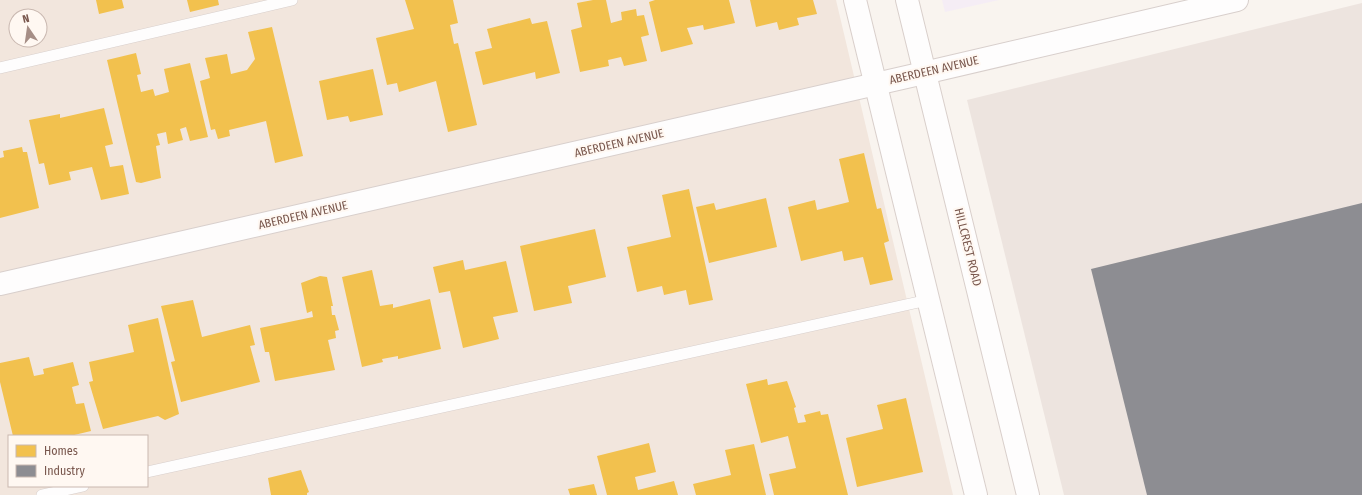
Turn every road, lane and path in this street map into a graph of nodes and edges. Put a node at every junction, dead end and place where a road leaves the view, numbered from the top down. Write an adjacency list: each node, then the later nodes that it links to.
1 (292, 0): 5 (lane)
2 (855, 0): 7 (street)
3 (907, 0): 6 (street, HILLCREST ROAD)
4 (1237, 0): 6 (street, ABERDEEN AVENUE)
5 (0, 68)
6 (924, 73): 7 (street, ABERDEEN AVENUE); 14 (street, HILLCREST ROAD)
7 (875, 84): 8 (street, ABERDEEN AVENUE); 9 (street)
8 (0, 284)
9 (928, 300): 10 (lane); 13 (street)
10 (148, 472)
11 (78, 487): 12 (lane)
12 (42, 495)
13 (976, 495)
14 (1028, 495)

